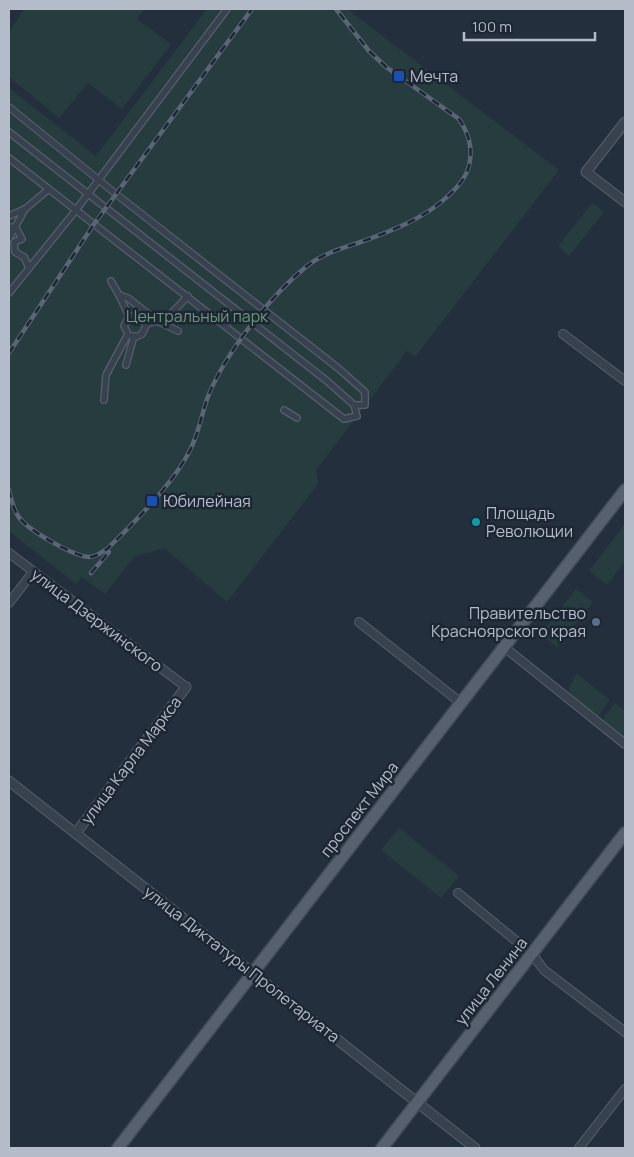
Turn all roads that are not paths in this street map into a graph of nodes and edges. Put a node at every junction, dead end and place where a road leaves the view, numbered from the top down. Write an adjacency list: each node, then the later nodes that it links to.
1 (227, 9): 6 (street)
2 (9, 106): 6 (street)
3 (625, 122): 9 (street)
4 (9, 132): 8 (street)
5 (9, 158): 7 (street)
6 (99, 181): 8 (street); 33 (street)
7 (49, 189): 10 (street); 11 (street)
8 (88, 195): 11 (street); 33 (street)
9 (625, 202)
10 (26, 209): 12 (street); 14 (street)
11 (76, 210): 16 (street); 20 (street)
12 (9, 216)
13 (9, 227): 14 (street)
14 (16, 228): 15 (street); 16 (street)
15 (9, 238)
16 (29, 268): 18 (street)
17 (112, 281): 19 (street)
18 (9, 294)
19 (120, 295): 21 (street); 22 (street)
20 (188, 296): 23 (street); 33 (street)
21 (130, 316): 24 (street); 27 (street)
22 (156, 321): 23 (street); 24 (street)
23 (163, 322): 25 (street)
24 (148, 324): 27 (street)
25 (178, 331)
26 (563, 334): 31 (street)
27 (131, 335): 28 (street); 29 (street)
28 (117, 355): 29 (street); 32 (street)
29 (128, 357): 30 (street)
30 (126, 365)
31 (625, 381)
32 (104, 400)
33 (354, 405)
34 (284, 410): 35 (street)
35 (297, 418)
36 (625, 490): 41 (main road, проспект Мира)
37 (9, 553): 38 (street, улица Дзержинского)
38 (33, 572): 39 (street); 42 (street, улица Дзержинского)
39 (9, 603)
40 (359, 622): 43 (street)
41 (504, 647): 43 (main road, проспект Мира); 44 (street)
42 (186, 687): 46 (street, улица Карла Маркса)
43 (461, 704): 50 (main road, проспект Мира)
44 (625, 744)
45 (9, 781): 46 (street, улица Диктатуры Пролетариата)
46 (76, 833): 50 (street, улица Диктатуры Пролетариата)
47 (625, 833): 49 (main road, улица Ленина)
48 (458, 893): 49 (street)
49 (532, 954): 51 (street); 53 (main road, улица Ленина)
50 (253, 972): 53 (street, улица Диктатуры Пролетариата); 54 (main road, проспект Мира)
51 (625, 1032)
52 (625, 1089): 57 (street)
53 (418, 1102): 55 (main road, улица Ленина); 56 (street, улица Диктатуры Пролетариата)
54 (118, 1148)
55 (382, 1148)
56 (475, 1148)
57 (579, 1148)

